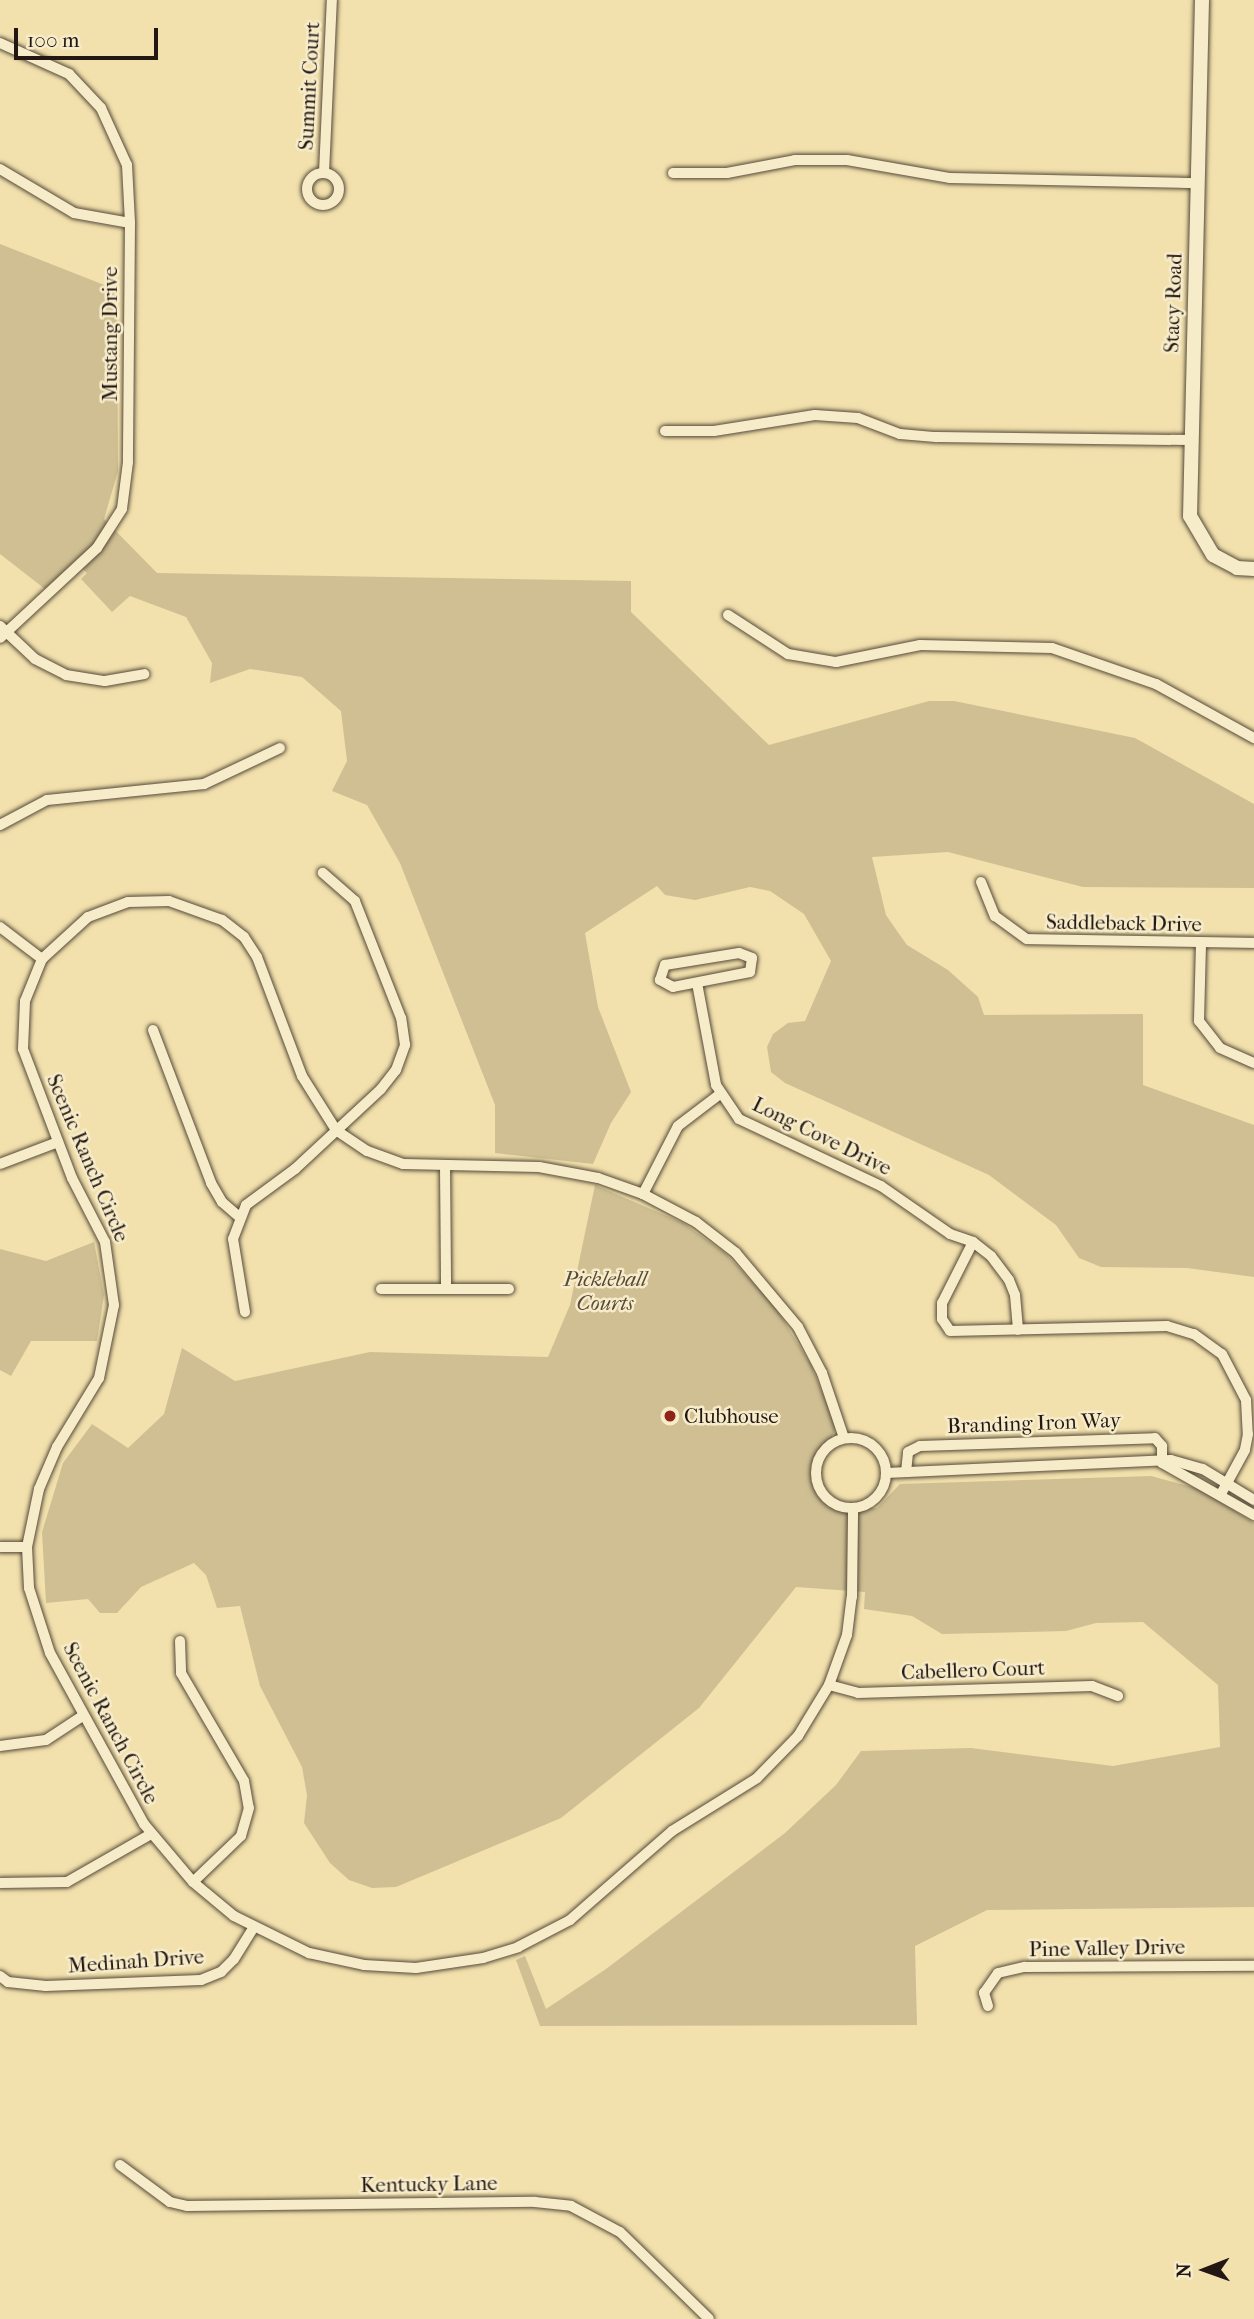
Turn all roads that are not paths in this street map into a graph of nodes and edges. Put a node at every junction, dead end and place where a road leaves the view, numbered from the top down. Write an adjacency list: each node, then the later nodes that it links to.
1 (332, 0): 5 (street, Summit Court)
2 (1202, 0): 7 (main road, Stacy Road)
3 (0, 43): 8 (street, Mustang Drive)
4 (0, 169): 8 (street)
5 (324, 173)
6 (673, 173): 7 (street)
7 (1198, 183): 10 (main road, Stacy Road)
8 (130, 223): 13 (street, Mustang Drive)
9 (665, 431): 10 (street)
10 (1191, 440): 11 (main road, Stacy Road)
11 (1254, 569)
12 (729, 615): 15 (street)
13 (2, 632): 14 (street)
14 (144, 674)
15 (1254, 738)
16 (280, 748): 17 (street)
17 (0, 825)
18 (323, 873): 28 (street)
19 (981, 883): 22 (street, Saddleback Drive)
20 (0, 927): 23 (street)
21 (1254, 943): 22 (street, Saddleback Drive)
22 (1201, 944): 26 (street)
23 (42, 959): 28 (street, Scenic Ranch Circle); 29 (street, Scenic Ranch Circle)
24 (697, 983): 24 (street); 27 (street)
25 (153, 1030): 33 (street)
26 (1254, 1063)
27 (719, 1094): 32 (street); 34 (street, Long Cove Drive)
28 (336, 1130): 31 (street, Scenic Ranch Circle); 33 (street)
29 (58, 1142): 30 (street); 50 (street, Scenic Ranch Circle)
30 (0, 1164)
31 (445, 1165): 32 (street, Scenic Ranch Circle); 36 (street)
32 (643, 1194): 40 (street, Scenic Ranch Circle)
33 (239, 1217): 38 (street)
34 (973, 1242): 39 (street, Long Cove Drive); 39 (street)
35 (381, 1289): 36 (street)
36 (446, 1289): 37 (street)
37 (509, 1289)
38 (245, 1312)
39 (1018, 1330): 44 (street)
40 (844, 1438): 43 (street); 47 (street)
41 (1162, 1463): 42 (street); 42 (street, Branding Iron Way); 44 (street); 45 (street)
42 (906, 1472): 43 (street)
43 (886, 1473): 47 (street)
44 (1228, 1483): 45 (street); 46 (street)
45 (1221, 1494): 48 (street)
46 (1254, 1500)
47 (853, 1509): 52 (street, Scenic Ranch Circle)
48 (1254, 1515)
49 (0, 1547): 50 (street)
50 (27, 1547): 54 (street, Scenic Ranch Circle)
51 (180, 1641): 57 (street)
52 (829, 1685): 53 (street, Cabellero Court); 59 (street, Scenic Ranch Circle)
53 (1118, 1696)
54 (84, 1715): 55 (street); 56 (street, Scenic Ranch Circle)
55 (0, 1746)
56 (151, 1833): 57 (street, Scenic Ranch Circle); 58 (street)
57 (193, 1882): 59 (street, Scenic Ranch Circle)
58 (0, 1883)
59 (253, 1929): 61 (street, Medinah Drive)
60 (1254, 1966): 62 (street, Pine Valley Drive)
61 (0, 1976)
62 (988, 2006)
63 (120, 2165): 64 (street, Kentucky Lane)
64 (709, 2319)

